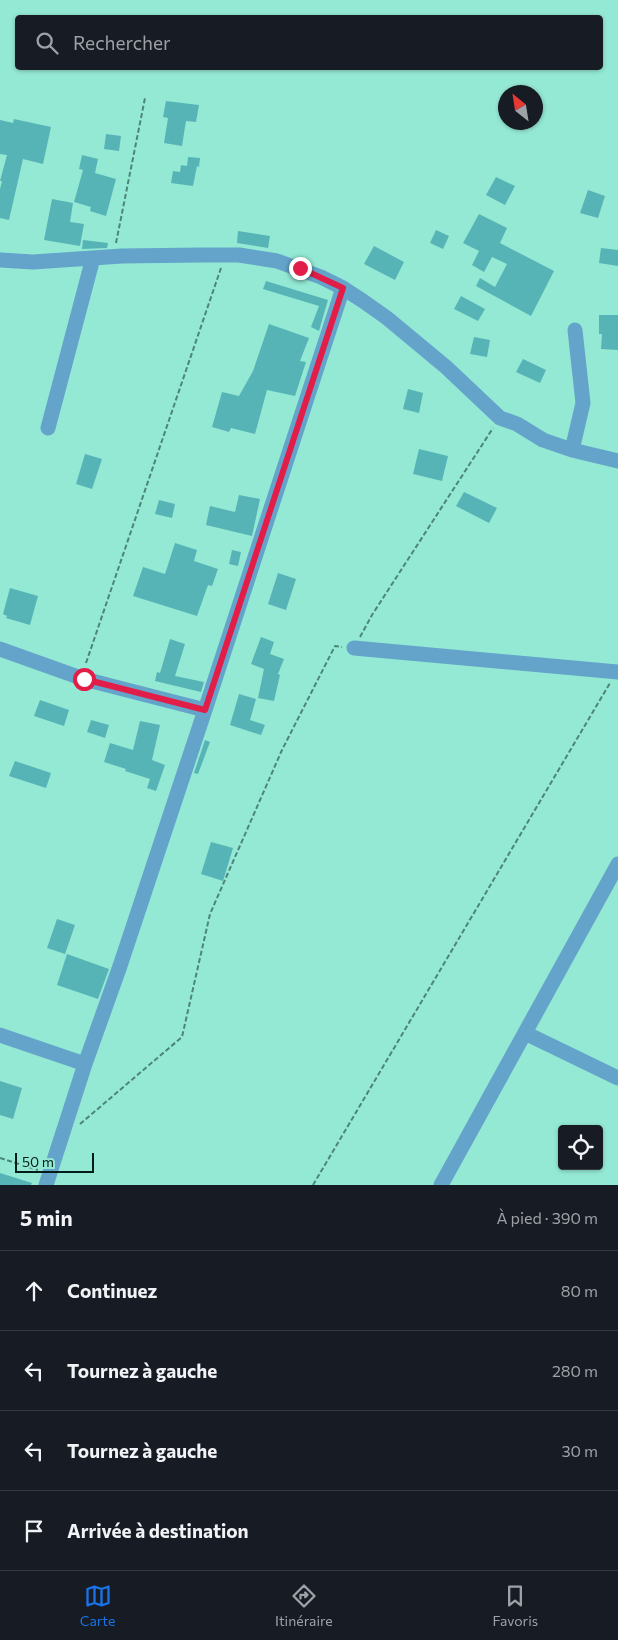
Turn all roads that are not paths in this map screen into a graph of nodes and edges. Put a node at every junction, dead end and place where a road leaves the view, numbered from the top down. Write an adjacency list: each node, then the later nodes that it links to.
1 (94, 258): 2 (street); 3 (street); 5 (street)
2 (0, 260)
3 (343, 288): 6 (street); 11 (street)
4 (575, 330): 6 (street)
5 (48, 428)
6 (572, 450): 7 (street)
7 (618, 461)
8 (354, 648): 10 (street)
9 (0, 649): 11 (street)
10 (617, 672)
11 (205, 710): 15 (street)
12 (618, 864): 13 (street)
13 (525, 1033): 16 (street); 18 (street)
14 (0, 1035): 15 (street)
15 (85, 1064): 17 (street)
16 (618, 1078)
17 (48, 1180)
18 (441, 1185)

